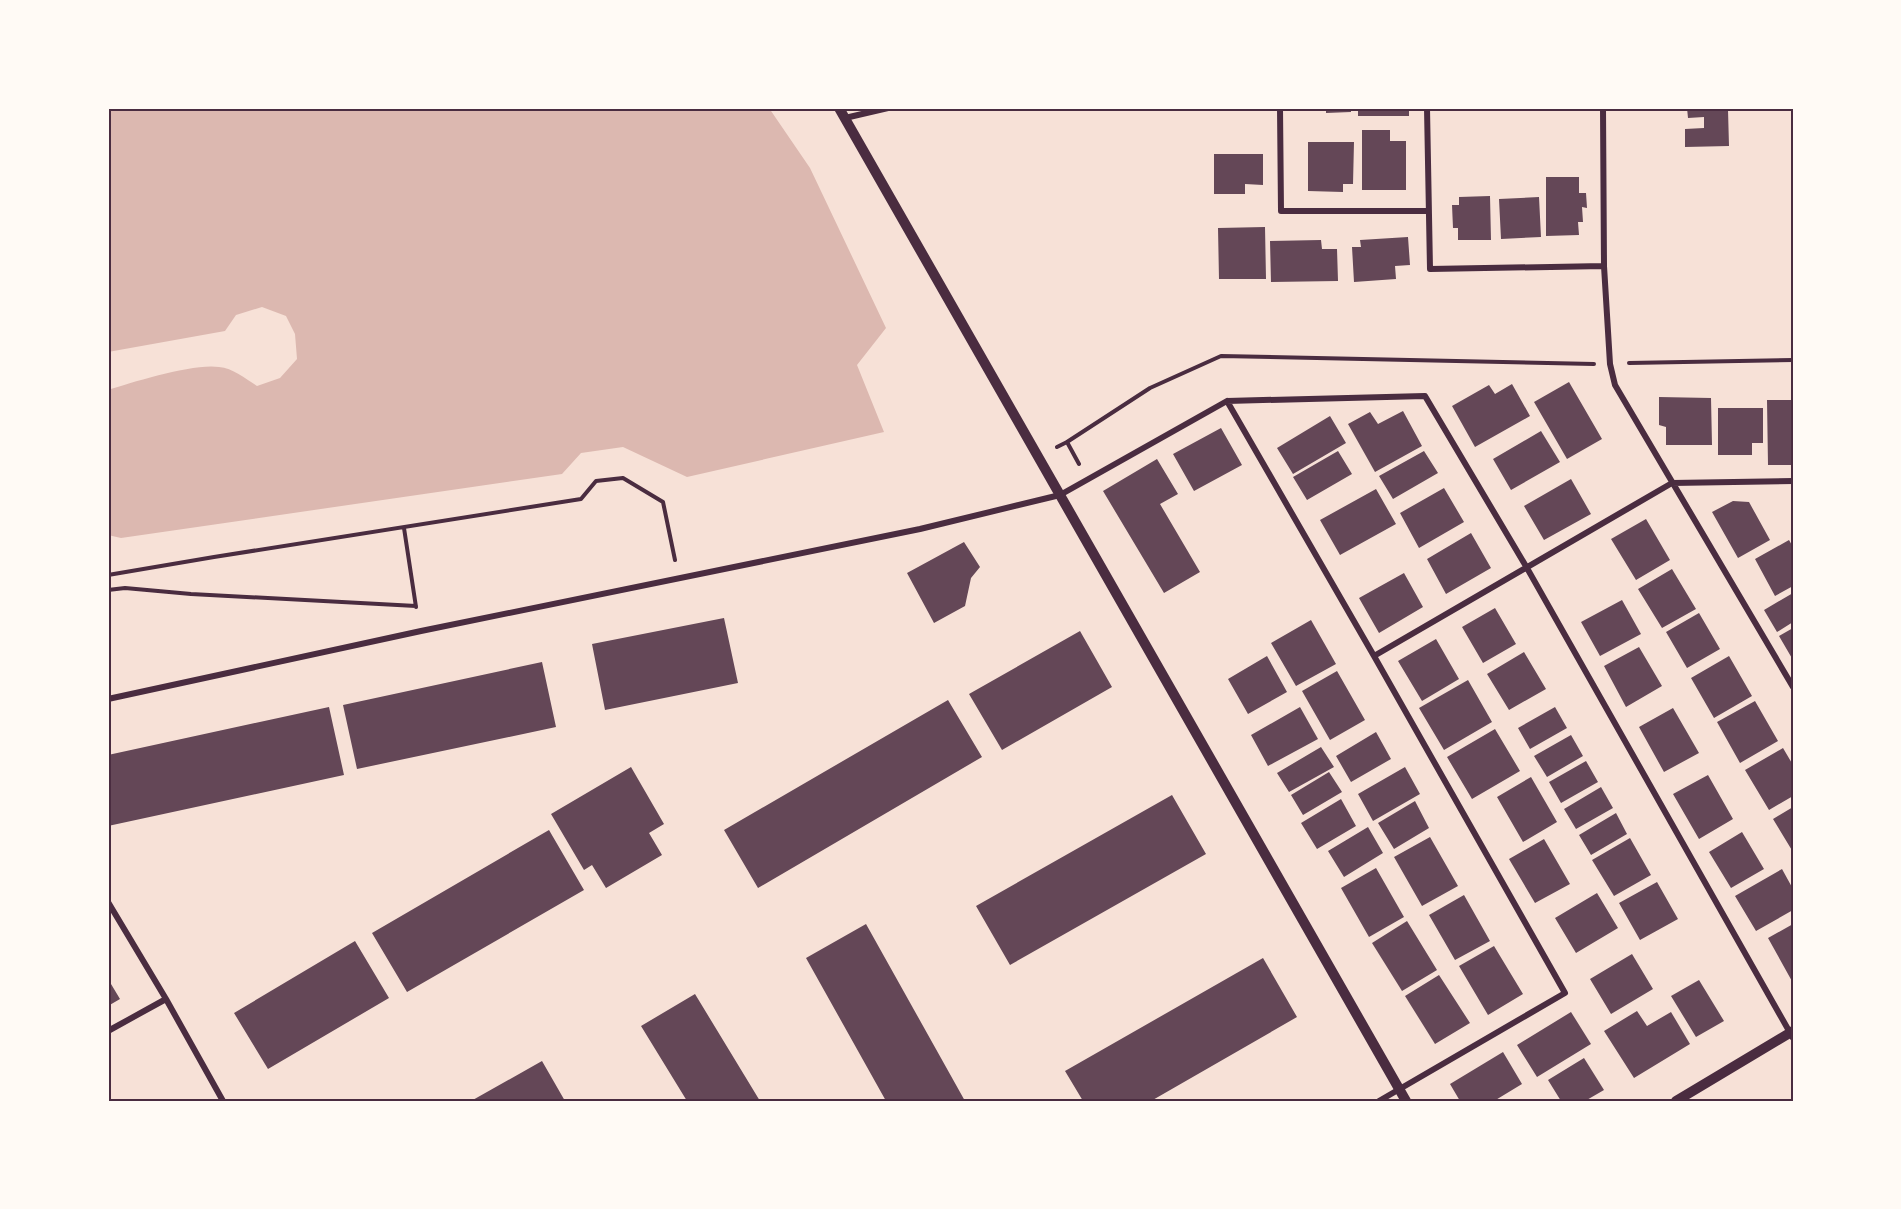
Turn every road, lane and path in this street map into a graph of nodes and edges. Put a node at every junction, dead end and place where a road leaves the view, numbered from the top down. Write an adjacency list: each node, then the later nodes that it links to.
1 (839, 108): 6 (street)
2 (904, 108): 6 (street)
3 (1280, 108): 7 (street)
4 (1426, 108): 7 (street)
5 (1603, 108): 8 (street)
6 (845, 118): 18 (street)
7 (1427, 211): 8 (street)
8 (1604, 266): 17 (street)
9 (1793, 360): 10 (path)
10 (1622, 363)
11 (1597, 364): 13 (path)
12 (1227, 401): 18 (street); 21 (street); 26 (street)
13 (1067, 442): 14 (path); 15 (path)
14 (1057, 447)
15 (1081, 467)
16 (1793, 481): 17 (street)
17 (1672, 483): 21 (street); 27 (street)
18 (1060, 495): 28 (street); 33 (street)
19 (404, 528): 20 (path); 22 (path); 24 (path)
20 (670, 538)
21 (1527, 568): 26 (street); 32 (street)
22 (108, 575)
23 (108, 590): 25 (path)
24 (413, 590)
25 (416, 606)
26 (1374, 656): 33 (street)
27 (1793, 687)
28 (108, 699)
29 (108, 902): 30 (street)
30 (166, 999): 31 (street); 34 (street)
31 (108, 1031)
32 (1792, 1034): 37 (street)
33 (1399, 1089): 35 (street); 36 (street)
34 (223, 1101)
35 (1379, 1101)
36 (1406, 1101)
37 (1676, 1101)

